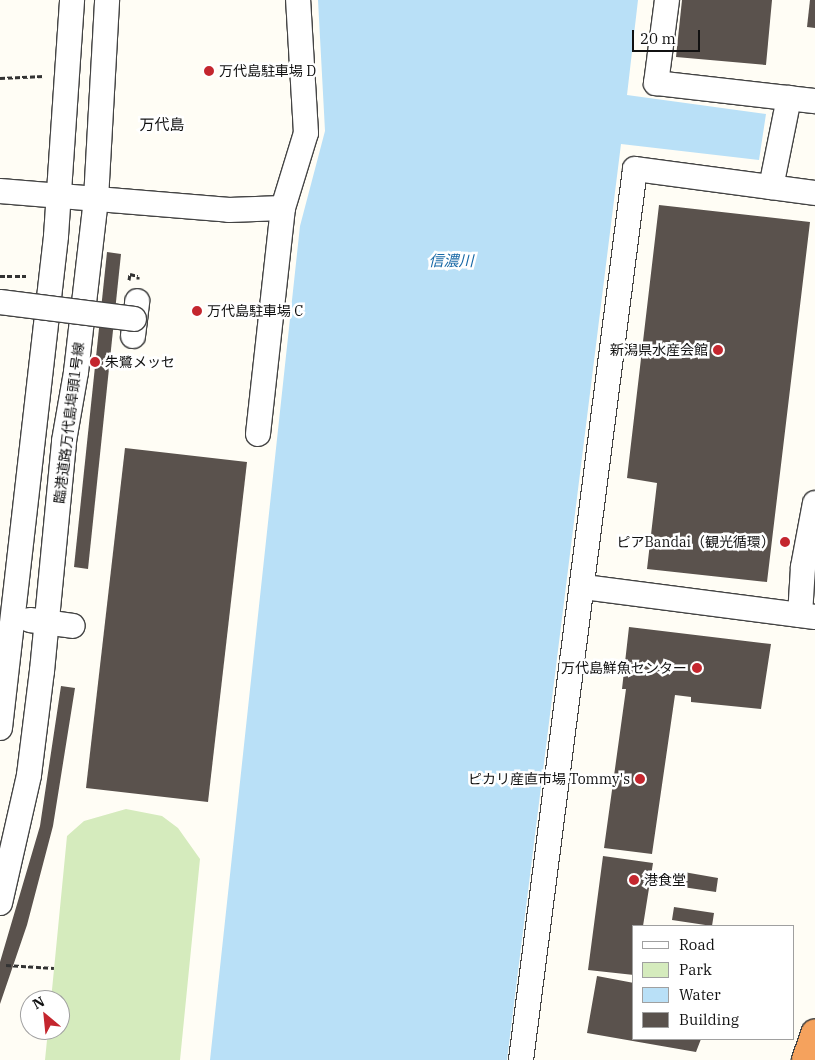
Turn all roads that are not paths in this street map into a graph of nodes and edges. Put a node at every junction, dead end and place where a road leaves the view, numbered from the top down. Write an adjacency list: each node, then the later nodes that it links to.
1 (72, 0): 10 (street)
2 (107, 0): 11 (street, 臨港道路万代島埠頭1号線)
3 (298, 0): 12 (street)
4 (667, 0): 5 (street)
5 (789, 98): 6 (street); 7 (street)
6 (815, 101)
7 (771, 187): 9 (street); 17 (street)
8 (0, 191): 10 (street)
9 (815, 193)
10 (60, 195): 11 (street); 19 (street)
11 (96, 198): 12 (street); 20 (street, 臨港道路万代島埠頭1号線)
12 (283, 208): 15 (street)
13 (0, 302): 14 (street, bridge)
14 (135, 319)
15 (258, 434)
16 (815, 503): 18 (street)
17 (584, 587): 18 (street); 25 (street)
18 (808, 616)
19 (7, 618): 20 (street); 22 (street)
20 (46, 622): 21 (street); 23 (street, 臨港道路万代島埠頭1号線)
21 (73, 626)
22 (0, 728)
23 (0, 903)
24 (815, 1034): 26 (highway)
25 (521, 1060)
26 (806, 1060)

